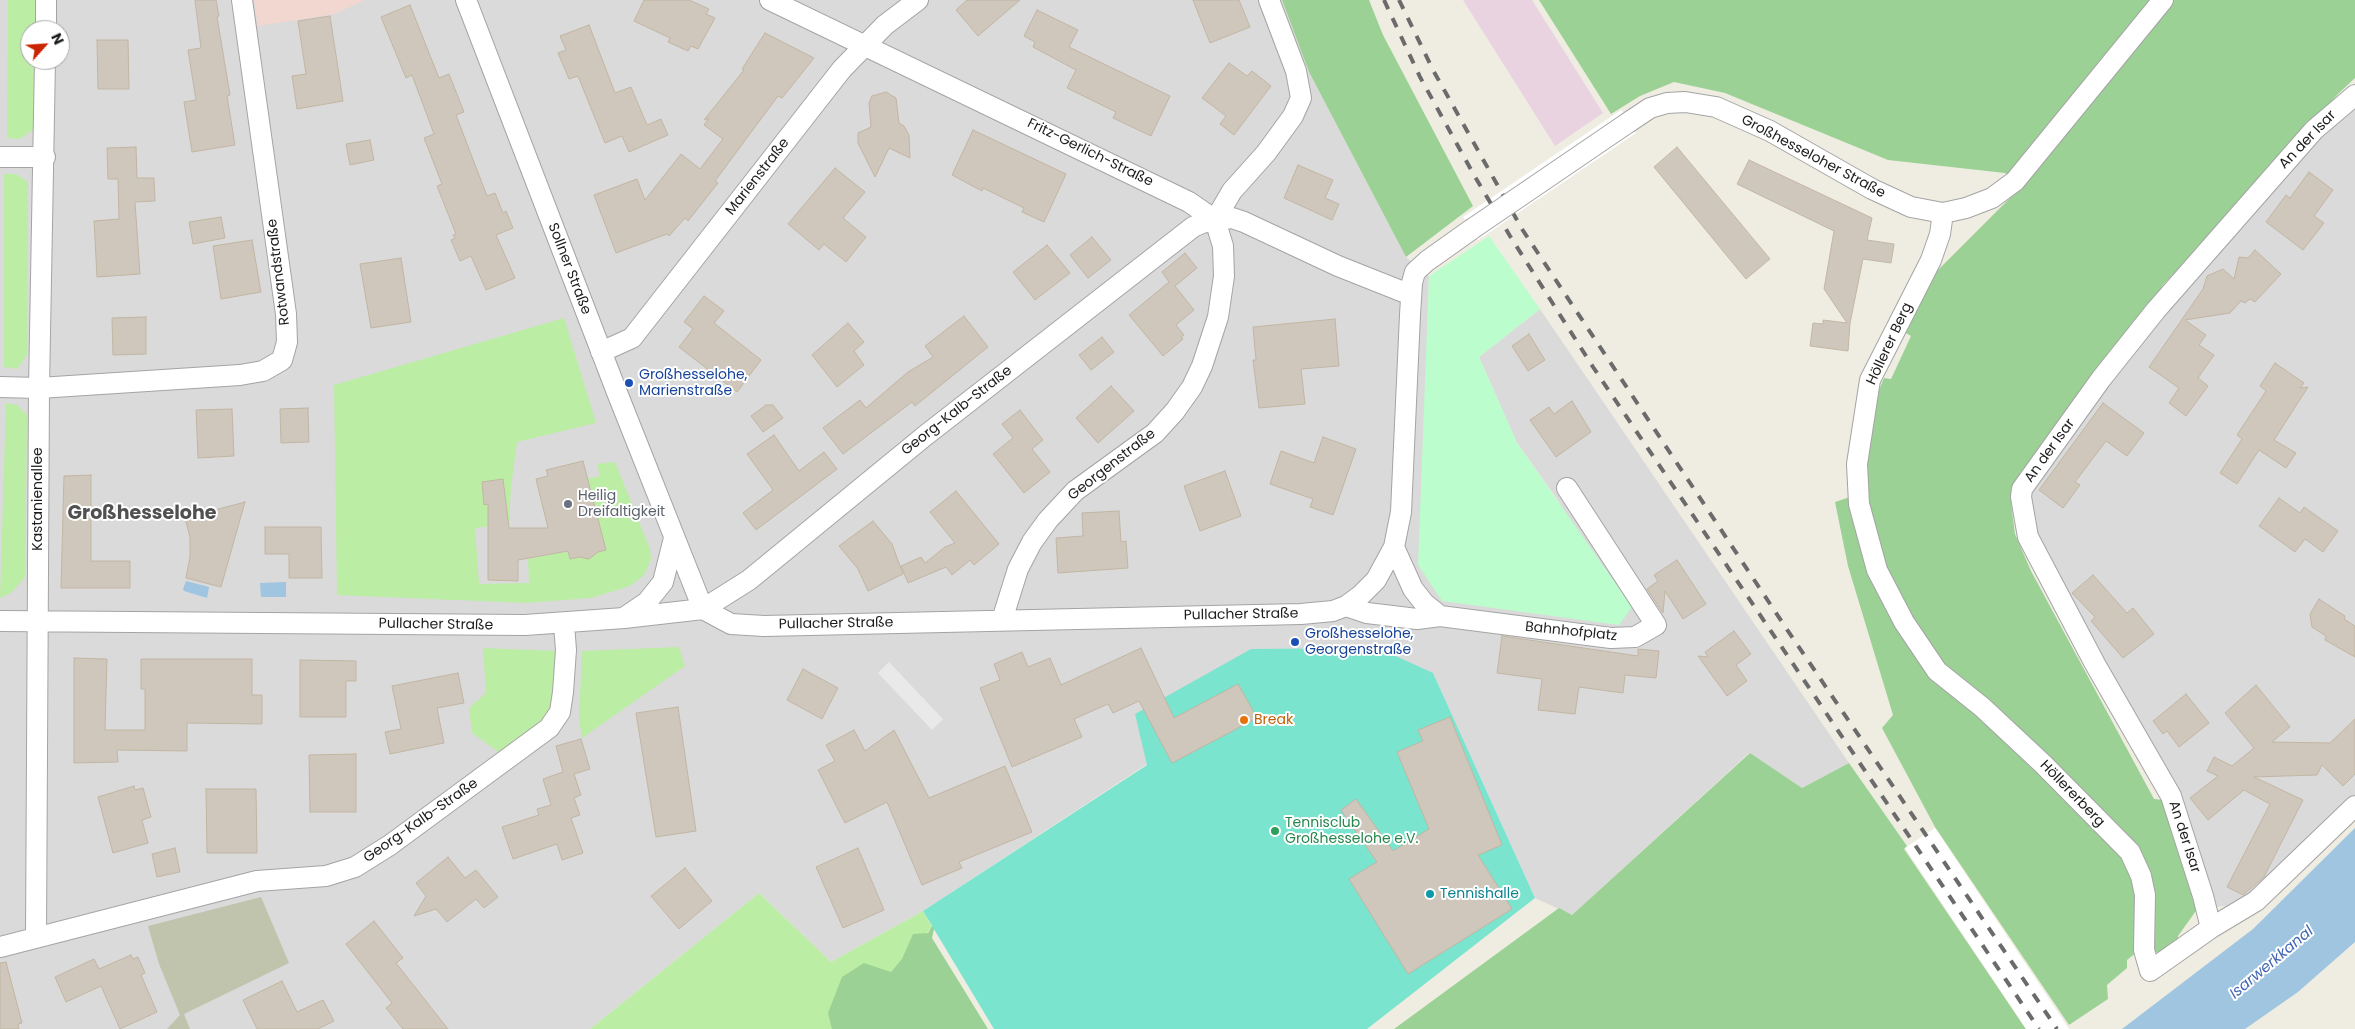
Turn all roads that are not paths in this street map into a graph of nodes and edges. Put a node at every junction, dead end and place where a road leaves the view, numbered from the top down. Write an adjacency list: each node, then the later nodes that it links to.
1 (46, 0): 8 (street)
2 (242, 0): 19 (street, Rotwandstraße)
3 (466, 0): 17 (street, Sollner Straße)
4 (770, 0): 9 (street, Fritz-Gerlich-Straße)
5 (918, 0): 9 (street, Marienstraße)
6 (1268, 0): 15 (street)
7 (2163, 0): 14 (street, Großhesseloher Straße)
8 (46, 20)
9 (865, 45): 15 (street, Fritz-Gerlich-Straße); 17 (street, Marienstraße)
10 (45, 70): 13 (street, Kastanienallee)
11 (2355, 95): 33 (street, An der Isar)
12 (0, 157): 13 (street)
13 (44, 157): 19 (street, Kastanienallee)
14 (1943, 213): 16 (street, Großhesseloher Straße, bridge); 31 (street, Höllerer Berg)
15 (1215, 220): 16 (street); 24 (street, Georg-Kalb-Straße); 27 (street, Georgenstraße)
16 (1411, 295): 22 (street, Pullacher Straße)
17 (602, 352): 21 (street, Sollner Straße)
18 (0, 387): 19 (street)
19 (39, 388): 29 (street, Kastanienallee)
20 (1567, 488): 25 (street, Bahnhofplatz)
21 (674, 538): 24 (street, Sollner Straße); 26 (street)
22 (1394, 547): 23 (street, Pullacher Straße); 25 (street)
23 (1346, 606): 25 (street, Bahnhofplatz); 27 (street, Pullacher Straße)
24 (703, 609): 26 (street, Pullacher Straße); 27 (street, Pullacher Straße)
25 (1440, 616)
26 (624, 618): 30 (street, Pullacher Straße)
27 (1002, 620)
28 (0, 621): 29 (street, Pullacher Straße)
29 (38, 621): 30 (street, Pullacher Straße); 34 (street, Kastanienallee)
30 (564, 624): 34 (street, Georg-Kalb-Straße)
31 (1937, 671): 33 (street, Höllererberg)
32 (2355, 806): 33 (street)
33 (2211, 928)
34 (36, 937): 35 (street, Georg-Kalb-Straße)
35 (0, 947)

